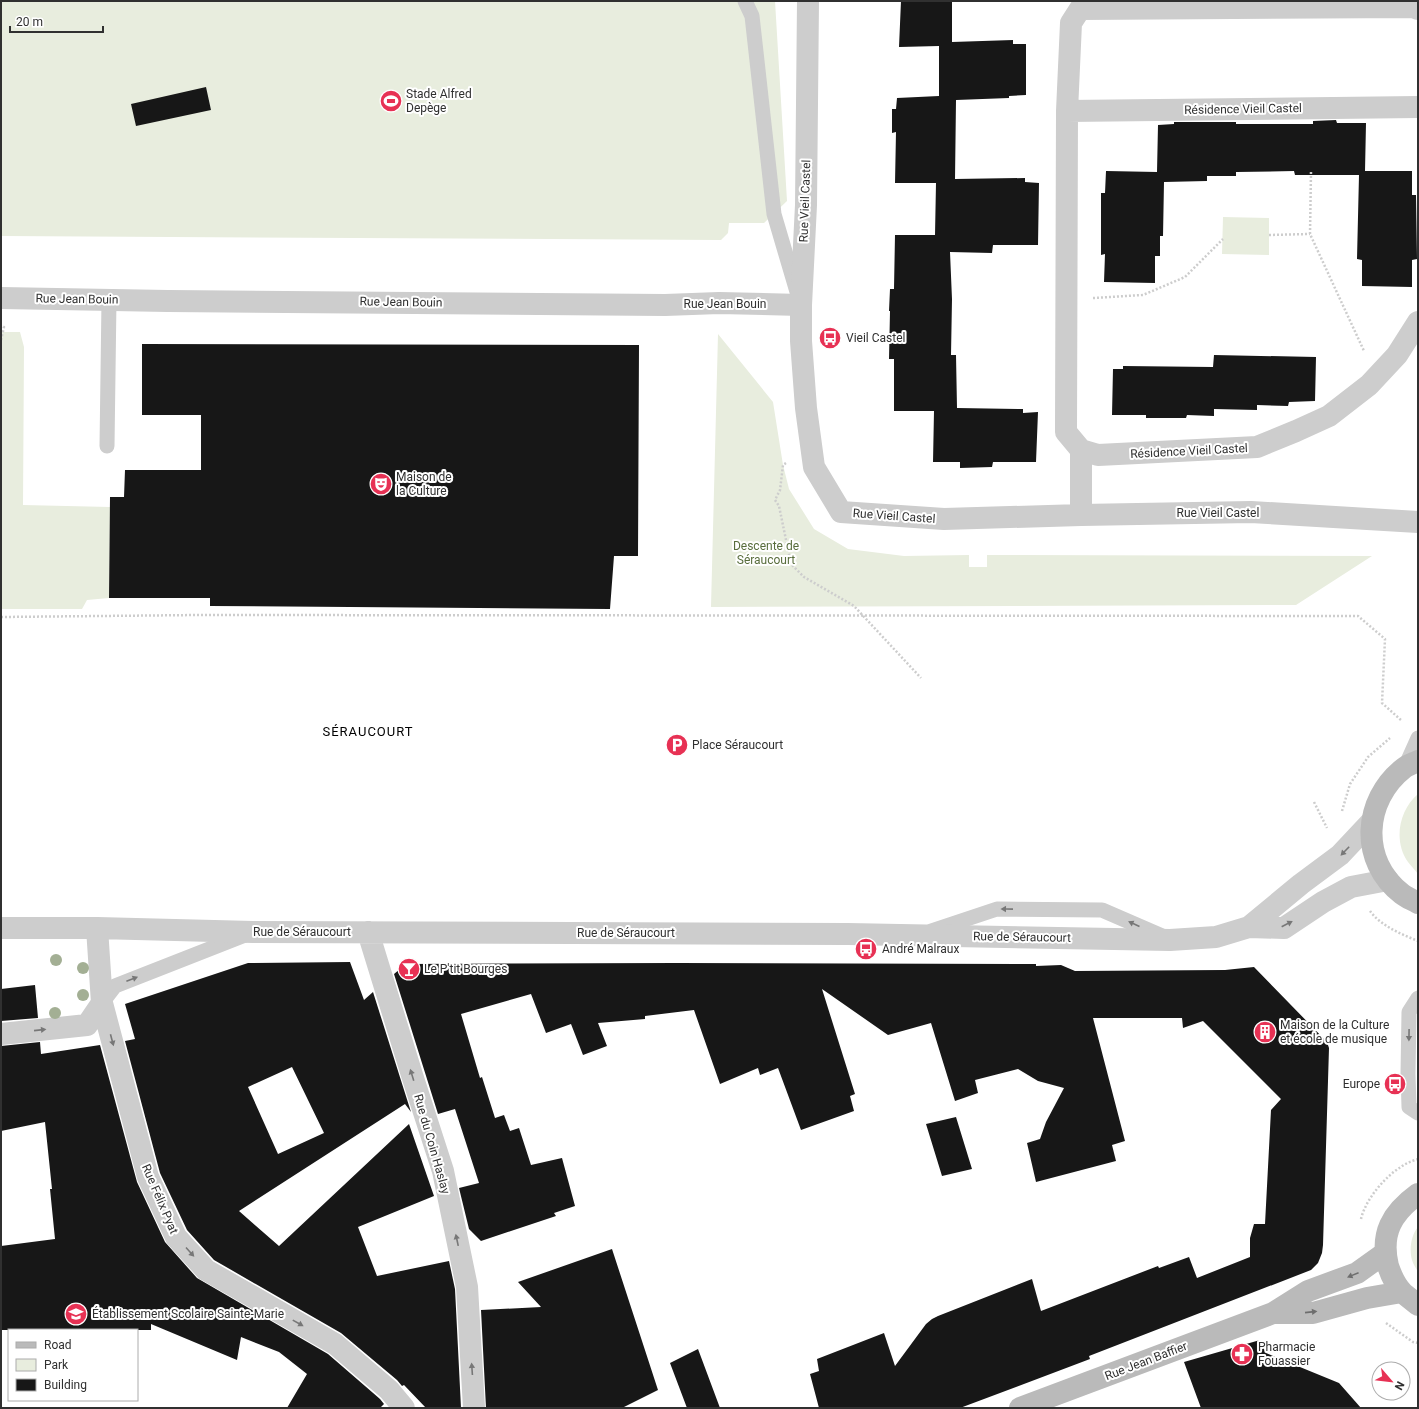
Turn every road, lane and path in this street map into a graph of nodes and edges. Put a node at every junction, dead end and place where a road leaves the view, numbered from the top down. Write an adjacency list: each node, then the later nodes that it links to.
1 (745, 1): 13 (lane)
2 (808, 1): 13 (street, Rue Vieil Castel)
3 (1418, 9): 5 (street)
4 (1418, 107): 5 (street, Résidence Vieil Castel)
5 (1067, 111): 12 (street)
6 (1311, 172): 7 (path)
7 (1310, 234): 8 (path); 17 (path)
8 (1269, 235)
9 (1223, 239): 12 (path)
10 (1, 298): 11 (street, Rue Jean Bouin)
11 (109, 300): 13 (street, Rue Jean Bouin); 18 (lane)
12 (1066, 300): 19 (street)
13 (801, 305): 21 (street, Rue Vieil Castel)
14 (1418, 322): 17 (street, Résidence Vieil Castel)
15 (1, 327): 16 (path)
16 (1, 340)
17 (1376, 377): 19 (street, Résidence Vieil Castel)
18 (107, 446)
19 (1081, 450): 21 (street)
20 (775, 500): 23 (path)
21 (1081, 515): 22 (street, Rue Vieil Castel)
22 (1418, 522)
23 (863, 616): 24 (path); 25 (path); 26 (path)
24 (1, 617)
25 (921, 678)
26 (1404, 723)
27 (1418, 738): 28 (lane)
28 (1412, 764): 29 (main road)
29 (1371, 822): 30 (main road); 32 (street, Rue de Séraucourt, one-way to 32)
30 (1388, 880): 31 (main road); 32 (street, Rue de Séraucourt, one-way to 30)
31 (1418, 903)
32 (1250, 926): 36 (street, Rue de Séraucourt)
33 (1, 928): 34 (street, Rue de Séraucourt)
34 (97, 928): 35 (street, Rue de Séraucourt); 38 (street, Rue Félix Pyat)
35 (253, 932): 36 (street, Rue de Séraucourt); 38 (lane, one-way to 35)
36 (368, 932): 46 (street, Rue du Coin Haslay, one-way to 36)
37 (1418, 998): 40 (lane, one-way to 40)
38 (102, 1003): 39 (street, one-way to 38); 45 (street, Rue Félix Pyat, one-way to 45)
39 (1, 1034)
40 (1418, 1113)
41 (1418, 1194): 42 (main road)
42 (1385, 1253): 43 (main road); 44 (main road, Rue Jean Baffier, one-way to 44)
43 (1410, 1298): 44 (main road, Rue Jean Baffier, one-way to 43)
44 (1273, 1313): 47 (main road, Rue Jean Baffier)
45 (404, 1408)
46 (474, 1408)
47 (1020, 1408)

